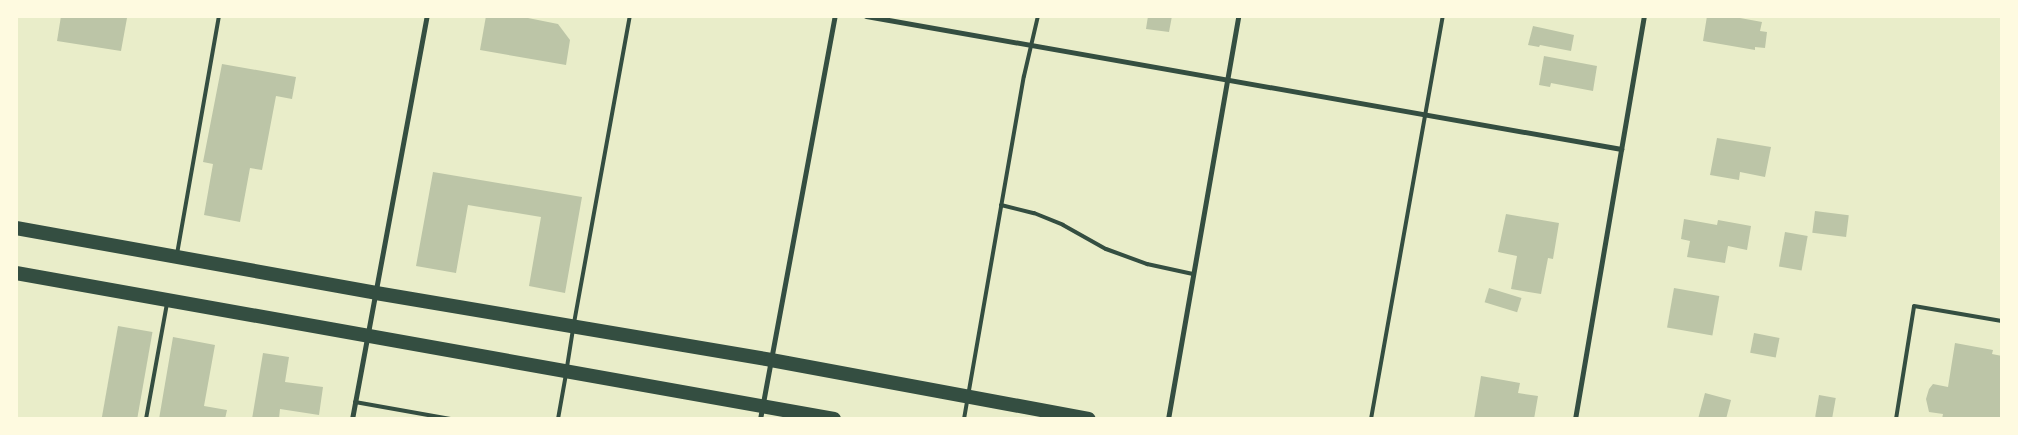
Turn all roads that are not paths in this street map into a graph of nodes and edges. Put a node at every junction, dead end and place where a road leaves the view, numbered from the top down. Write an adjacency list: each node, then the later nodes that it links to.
1 (219, 16): 16 (lane)
2 (427, 16): 19 (street)
3 (630, 16): 22 (lane)
4 (835, 16): 24 (street)
5 (866, 16): 10 (street)
6 (1038, 16): 10 (lane)
7 (1238, 16): 11 (street)
8 (1443, 16): 12 (lane)
9 (1644, 16): 13 (street)
10 (1032, 46): 11 (street); 14 (lane)
11 (1227, 80): 12 (street); 18 (street)
12 (1426, 115): 13 (street); 38 (lane)
13 (1621, 149): 39 (street)
14 (1002, 205): 18 (lane); 26 (lane)
15 (16, 228): 16 (highway)
16 (176, 256): 19 (highway)
17 (16, 273): 20 (highway)
18 (1193, 274): 37 (street)
19 (376, 293): 22 (highway); 23 (street)
20 (168, 301): 23 (highway); 29 (lane)
21 (2002, 321): 40 (lane)
22 (574, 327): 24 (highway); 25 (lane)
23 (368, 337): 25 (highway); 27 (street)
24 (771, 360): 26 (highway); 28 (street)
25 (567, 371): 28 (highway); 32 (lane)
26 (968, 396): 35 (lane); 36 (highway)
27 (355, 402): 30 (street); 31 (lane)
28 (762, 404): 33 (street); 34 (highway)
29 (146, 419)
30 (352, 419)
31 (450, 419)
32 (558, 419)
33 (760, 419)
34 (834, 419)
35 (964, 419)
36 (1089, 419)
37 (1168, 419)
38 (1371, 419)
39 (1575, 419)
40 (1896, 419)

